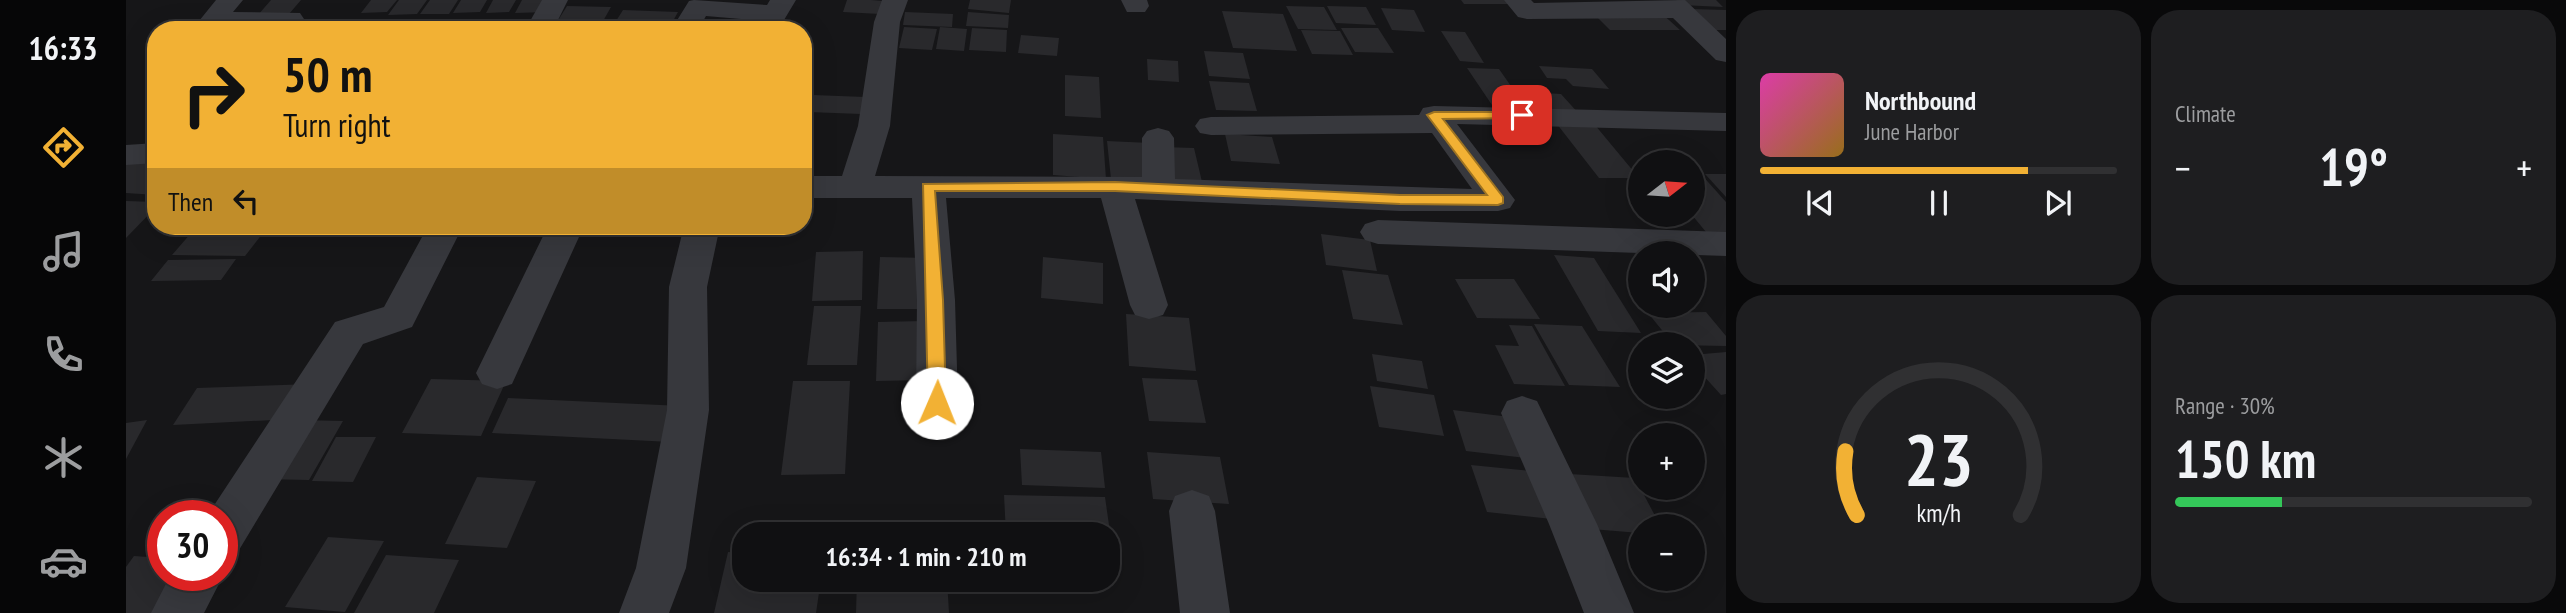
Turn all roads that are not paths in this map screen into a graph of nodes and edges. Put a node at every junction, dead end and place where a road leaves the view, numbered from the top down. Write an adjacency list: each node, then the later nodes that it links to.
1 (230, 0): 7 (street)
2 (555, 0): 10 (street)
3 (783, 0): 11 (street)
4 (895, 0): 20 (street)
5 (1517, 0): 6 (street)
6 (1675, 5): 12 (street)
7 (212, 21)
8 (212, 21): 9 (street)
9 (289, 21)
10 (544, 21)
11 (689, 21)
12 (1726, 54)
13 (1726, 122): 14 (street)
14 (1441, 124): 15 (street); 23 (street)
15 (1211, 126)
16 (1158, 138): 23 (street)
17 (147, 154): 18 (street)
18 (126, 155)
19 (812, 187): 20 (street)
20 (855, 187): 21 (street)
21 (928, 187): 22 (street); 31 (street)
22 (1115, 187): 23 (street); 29 (street)
23 (1159, 189)
24 (1378, 232): 28 (street)
25 (440, 235): 33 (street)
26 (562, 235): 30 (street)
27 (700, 235): 37 (street)
28 (1726, 244)
29 (1149, 305)
30 (497, 373)
31 (937, 403)
32 (1522, 413): 39 (street)
33 (238, 510)
34 (1192, 512): 38 (street)
35 (189, 591): 36 (street)
36 (176, 613)
37 (644, 613)
38 (1205, 613)
39 (1609, 613)

